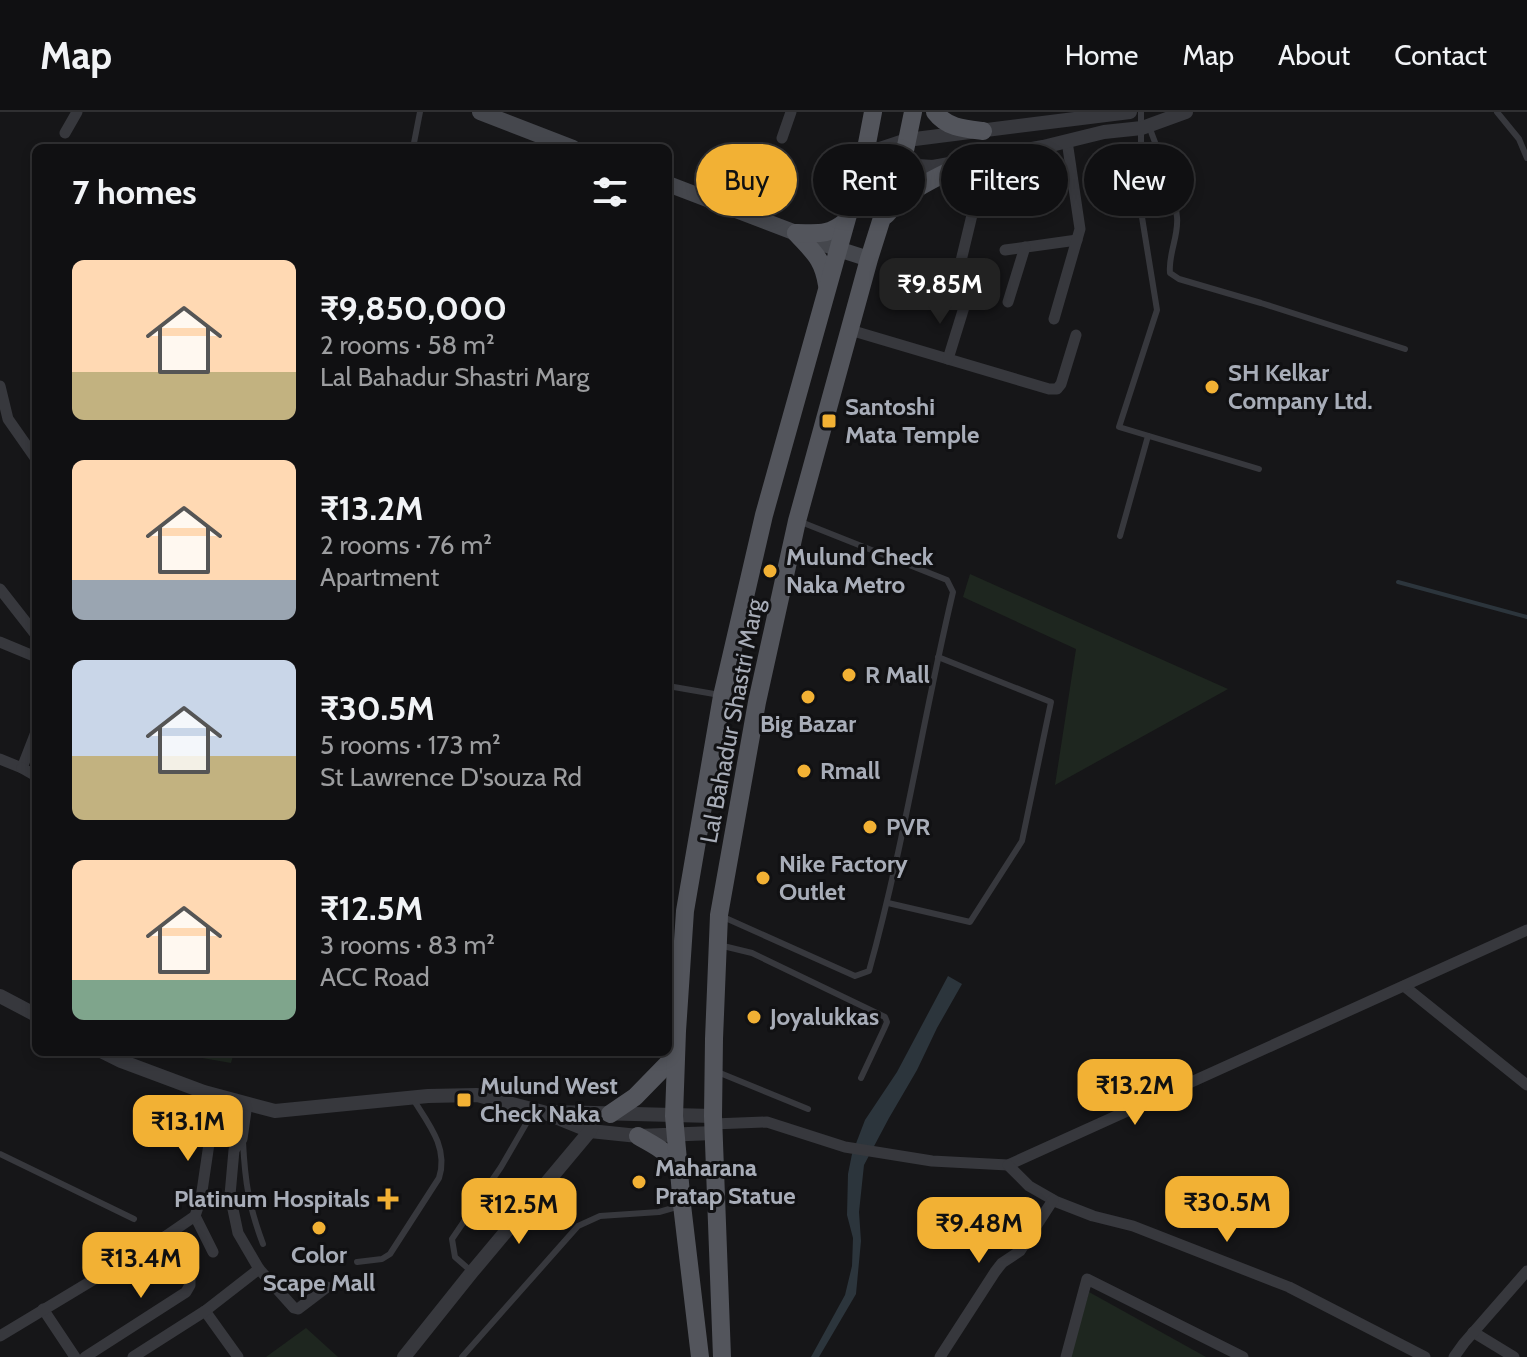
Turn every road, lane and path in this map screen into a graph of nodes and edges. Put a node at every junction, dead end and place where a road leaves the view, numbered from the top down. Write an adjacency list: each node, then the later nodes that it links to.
1 (77, 112): 14 (street)
2 (420, 112): 18 (lane)
3 (791, 112): 15 (street)
4 (873, 112): 20 (main road, Lal Bahadur Shastri Marg)
5 (913, 112): 16 (main road, Lal Bahadur Shastri Marg)
6 (935, 112): 13 (main road)
7 (1130, 112): 13 (street)
8 (1141, 112): 12 (lane)
9 (1186, 112): 12 (street)
10 (1497, 112): 24 (lane)
11 (496, 115): 19 (main road)
12 (1146, 127): 17 (street); 45 (lane); 48 (lane)
13 (983, 131): 16 (street)
14 (65, 133)
15 (782, 138)
16 (907, 140): 21 (street); 22 (main road, Lal Bahadur Shastri Marg)
17 (1067, 141): 23 (street); 33 (street)
18 (414, 144)
19 (564, 144)
20 (867, 144)
21 (895, 144)
22 (906, 144)
23 (1053, 144)
24 (1527, 158)
25 (941, 176): 30 (main road)
26 (672, 186): 32 (main road)
27 (847, 216): 31 (main road, Lal Bahadur Shastri Marg)
28 (883, 216): 30 (main road, Lal Bahadur Shastri Marg)
29 (972, 216): 39 (street)
30 (881, 221): 37 (main road, Lal Bahadur Shastri Marg)
31 (845, 222): 32 (main road); 35 (main road, Lal Bahadur Shastri Marg)
32 (796, 233): 35 (main road); 38 (main road)
33 (1077, 240): 34 (street); 42 (street)
34 (1025, 247): 36 (street); 40 (street)
35 (838, 249): 37 (main road); 38 (main road, Lal Bahadur Shastri Marg)
36 (1005, 250)
37 (869, 259): 43 (main road, Lal Bahadur Shastri Marg)
38 (827, 288): 59 (main road, Lal Bahadur Shastri Marg)
39 (954, 290)
40 (1008, 302)
41 (965, 304): 46 (street)
42 (1054, 319)
43 (850, 330): 46 (street); 51 (main road, Lal Bahadur Shastri Marg)
44 (1076, 335): 46 (street)
45 (1405, 349)
46 (948, 359)
47 (0, 386): 49 (street)
48 (1148, 436): 50 (lane); 52 (lane)
49 (32, 453)
50 (1259, 469)
51 (797, 521): 57 (lane); 65 (main road, Lal Bahadur Shastri Marg)
52 (1120, 536)
53 (0, 589): 54 (street)
54 (32, 630)
55 (0, 642): 56 (street)
56 (32, 655)
57 (938, 657): 64 (lane); 64 (lane)
58 (672, 687): 59 (lane)
59 (722, 696): 71 (main road, Lal Bahadur Shastri Marg)
60 (32, 742): 62 (street)
61 (0, 759): 62 (street)
62 (22, 768): 63 (street)
63 (32, 774)
64 (888, 903): 65 (lane)
65 (719, 915): 67 (main road, Lal Bahadur Shastri Marg)
66 (1527, 930): 68 (street)
67 (718, 945): 73 (main road, Lal Bahadur Shastri Marg); 74 (lane)
68 (1404, 986): 75 (street); 88 (street)
69 (0, 996): 70 (street)
70 (32, 1013)
71 (676, 1055): 81 (main road); 83 (main road, Lal Bahadur Shastri Marg)
72 (111, 1056): 76 (street)
73 (713, 1071): 79 (lane); 82 (main road, Lal Bahadur Shastri Marg)
74 (861, 1078)
75 (1527, 1085)
76 (216, 1096): 78 (street); 92 (street)
77 (412, 1098): 78 (street); 80 (street); 97 (lane)
78 (247, 1104): 86 (street)
79 (808, 1109)
80 (538, 1111): 81 (street); 84 (street); 100 (lane)
81 (603, 1114): 83 (street); 84 (street)
82 (713, 1124): 83 (street); 88 (street); 113 (main road, Lal Bahadur Shastri Marg)
83 (675, 1125): 85 (street); 89 (main road, Lal Bahadur Shastri Marg)
84 (590, 1131): 85 (street); 100 (street)
85 (638, 1136): 89 (main road)
86 (242, 1139): 95 (lane); 98 (street)
87 (0, 1154): 93 (lane)
88 (1008, 1165): 90 (street)
89 (679, 1174): 91 (main road, Lal Bahadur Shastri Marg)
90 (1053, 1200): 114 (street); 117 (street)
91 (682, 1205): 111 (lane); 112 (main road, Lal Bahadur Shastri Marg)
92 (195, 1216): 94 (street); 96 (street)
93 (134, 1219)
94 (166, 1236): 102 (street); 107 (street)
95 (263, 1244)
96 (213, 1252)
97 (357, 1262)
98 (259, 1269): 101 (street); 103 (street)
99 (1527, 1271): 104 (street)
100 (472, 1272): 110 (street)
101 (327, 1287)
102 (43, 1309): 105 (street); 106 (street)
103 (205, 1311): 108 (street); 109 (street)
104 (1473, 1332): 118 (street); 119 (street)
105 (0, 1336)
106 (75, 1357)
107 (85, 1357)
108 (133, 1357)
109 (238, 1357)
110 (404, 1357)
111 (462, 1357)
112 (700, 1357)
113 (722, 1357)
114 (940, 1357)
115 (1066, 1357): 116 (street)
116 (1243, 1357)
117 (1425, 1357)
118 (1454, 1357)
119 (1514, 1357)

